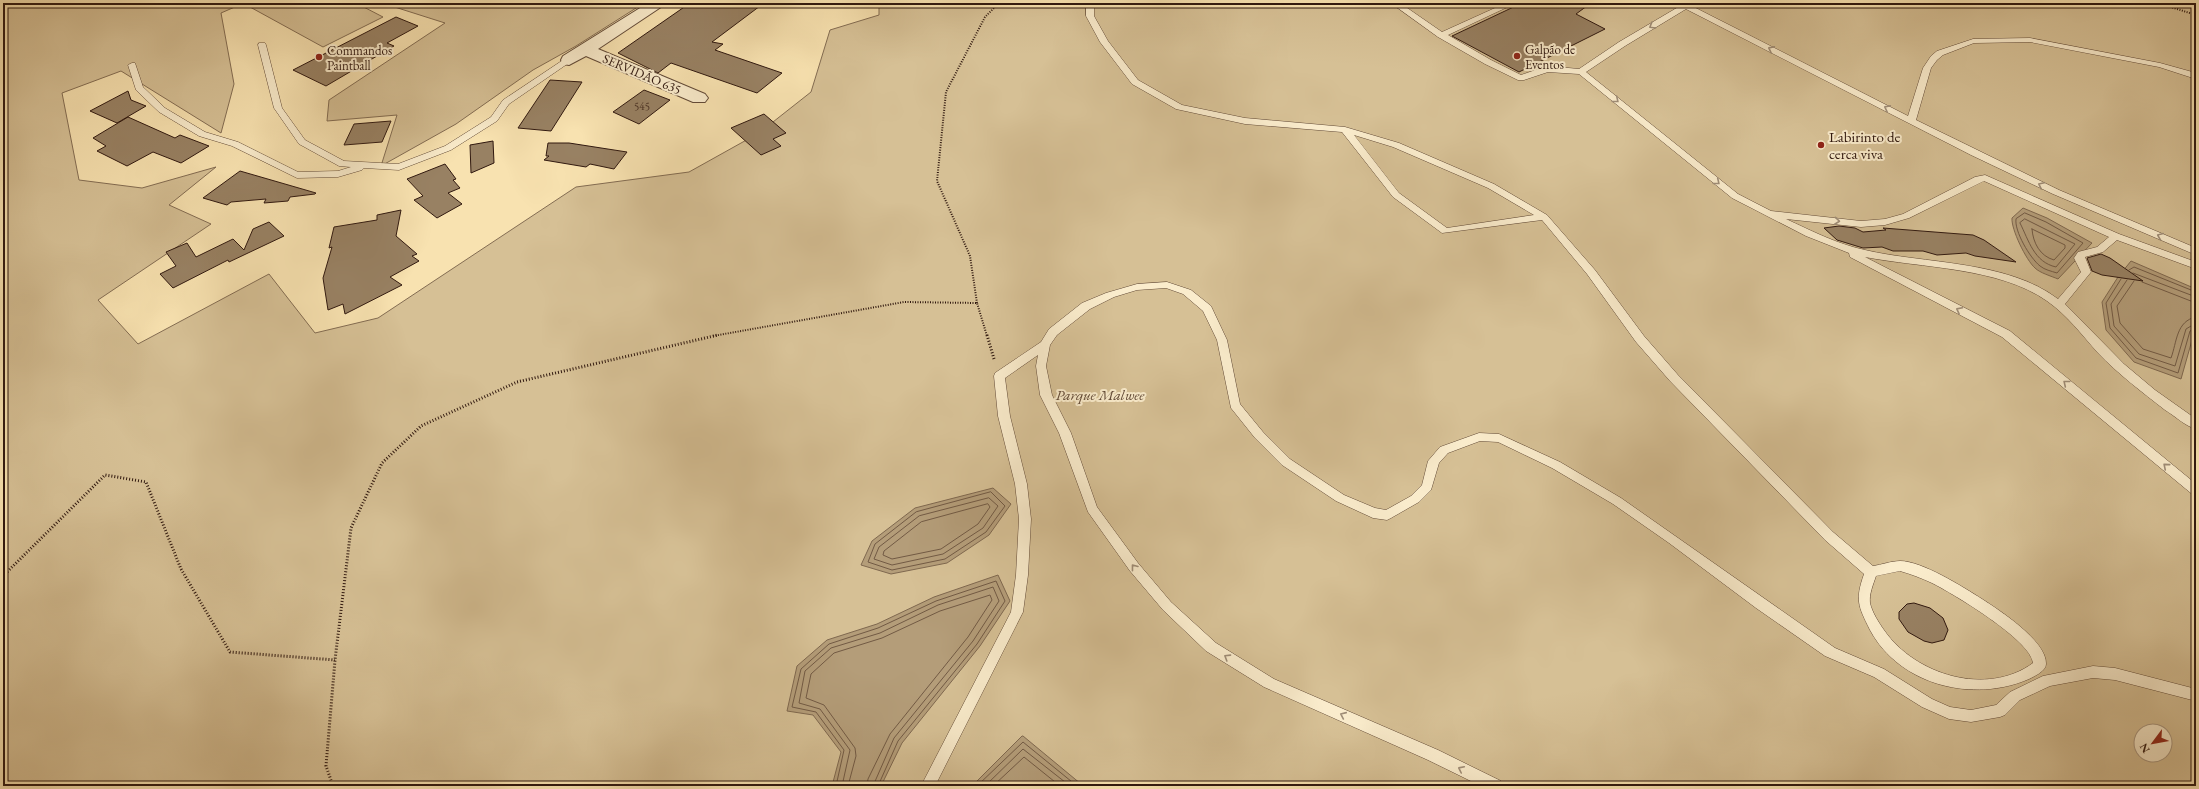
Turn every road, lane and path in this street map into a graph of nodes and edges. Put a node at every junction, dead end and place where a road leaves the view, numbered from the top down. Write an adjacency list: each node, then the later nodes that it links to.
1 (659, 3): 11 (street)
2 (999, 3): 26 (path)
3 (1090, 3): 18 (lane)
4 (1396, 3): 9 (lane)
5 (1512, 3): 9 (lane)
6 (2158, 3): 8 (path)
7 (1683, 4): 14 (lane, one-way to 14); 17 (lane, one-way to 7)
8 (2196, 15)
9 (1441, 35): 14 (lane)
10 (262, 45): 19 (lane)
11 (586, 50): 12 (street); 16 (street, SERVIDÃO 635)
12 (569, 60): 19 (lane)
13 (132, 65): 19 (lane)
14 (1581, 72): 20 (lane, one-way to 20)
15 (2196, 76): 17 (lane)
16 (699, 98)
17 (1911, 121): 24 (lane, one-way to 17)
18 (1346, 130): 21 (lane); 21 (lane)
19 (371, 165)
20 (1769, 214): 22 (lane, one-way to 22); 23 (lane)
21 (1544, 217): 32 (lane)
22 (2116, 236): 25 (lane); 27 (lane)
23 (1836, 246): 27 (lane); 31 (lane, one-way to 23)
24 (2196, 252)
25 (2196, 266)
26 (977, 302): 29 (path); 34 (path)
27 (2058, 305): 30 (lane)
28 (1045, 344): 29 (lane); 35 (lane); 38 (lane, one-way to 28)
29 (999, 376): 37 (lane)
30 (2196, 425)
31 (2196, 491)
32 (1871, 572): 32 (lane)
33 (3, 576): 34 (path)
34 (335, 660): 36 (path)
35 (2196, 695)
36 (333, 786)
37 (928, 786)
38 (1496, 786)

